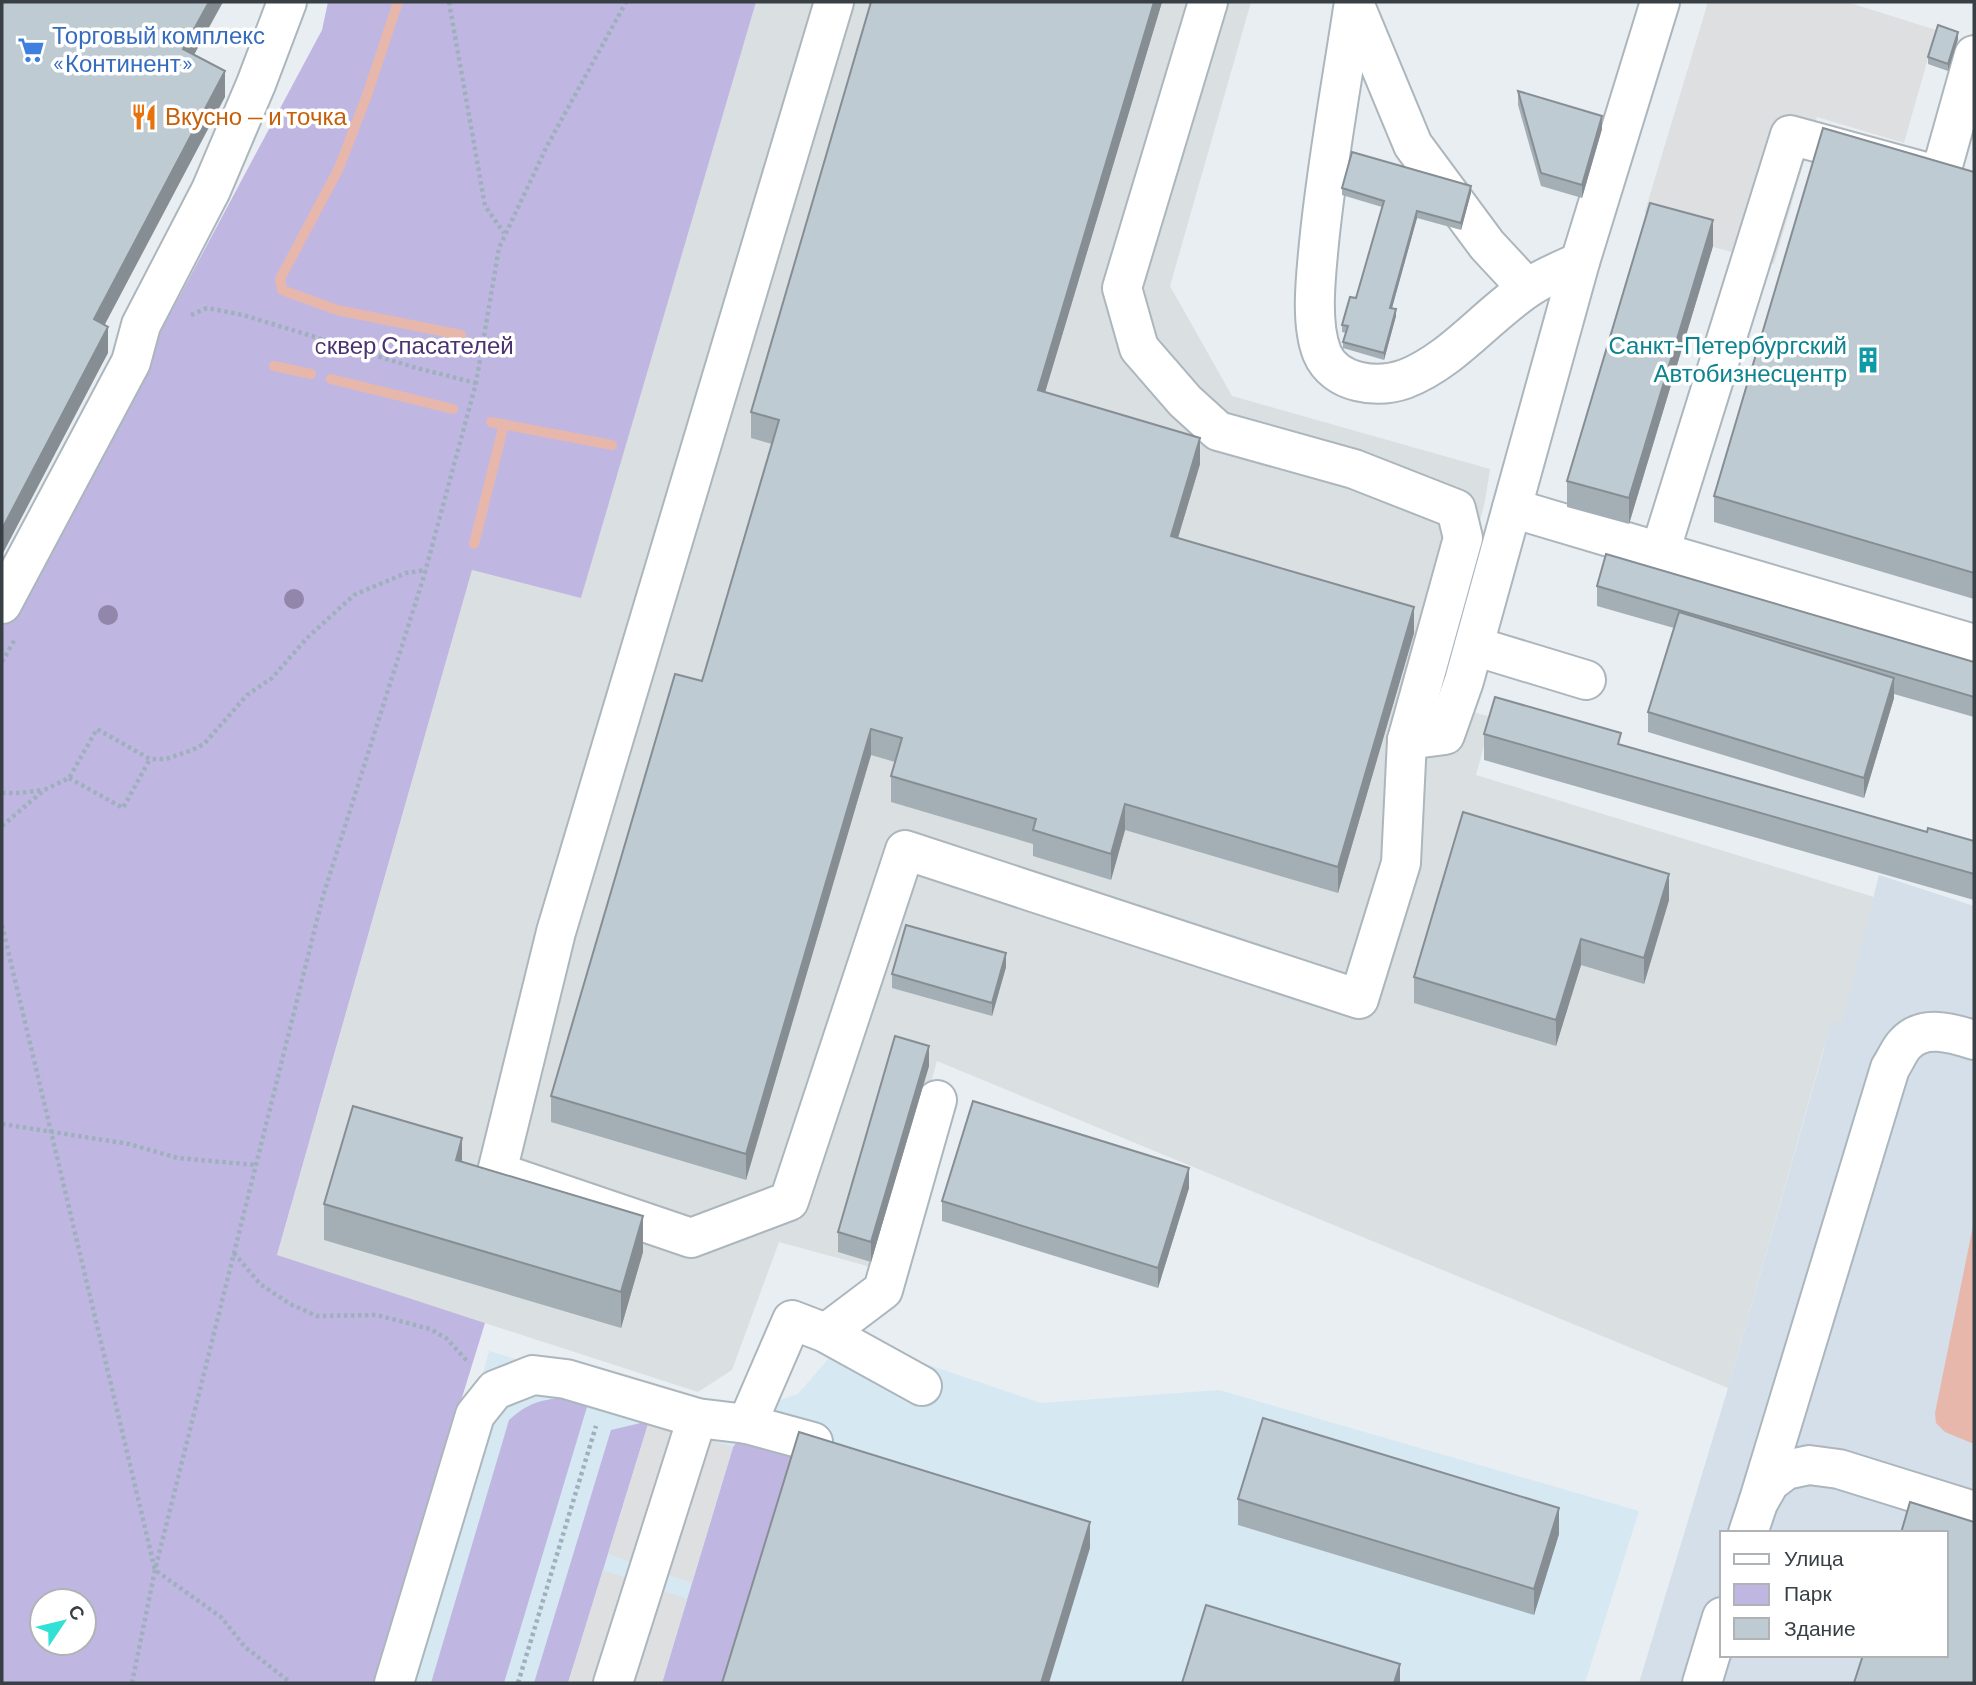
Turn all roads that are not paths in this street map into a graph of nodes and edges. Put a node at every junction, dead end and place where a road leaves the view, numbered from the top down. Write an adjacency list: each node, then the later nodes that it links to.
1 (287, 2): 11 (lane)
2 (834, 2): 15 (lane)
3 (1208, 2): 15 (lane)
4 (1660, 2): 7 (lane)
5 (1354, 3): 8 (lane); 8 (lane)
6 (1974, 55): 10 (lane)
7 (1580, 262): 8 (lane); 9 (lane)
8 (1527, 288)
9 (1512, 508): 10 (lane); 13 (lane)
10 (1660, 552): 12 (lane)
11 (11, 617)
12 (1974, 644)
13 (1474, 646): 14 (lane); 15 (lane)
14 (1586, 680)
15 (1407, 740)
16 (1974, 1040): 24 (lane)
17 (937, 1100): 18 (lane)
18 (825, 1333): 19 (lane); 21 (lane)
19 (922, 1386)
20 (698, 1418): 21 (lane); 26 (lane); 27 (lane)
21 (747, 1424): 22 (lane)
22 (813, 1442)
23 (1974, 1511): 24 (lane)
24 (1753, 1518)
25 (1720, 1624): 28 (lane)
26 (394, 1683)
27 (613, 1683)
28 (1702, 1683)

